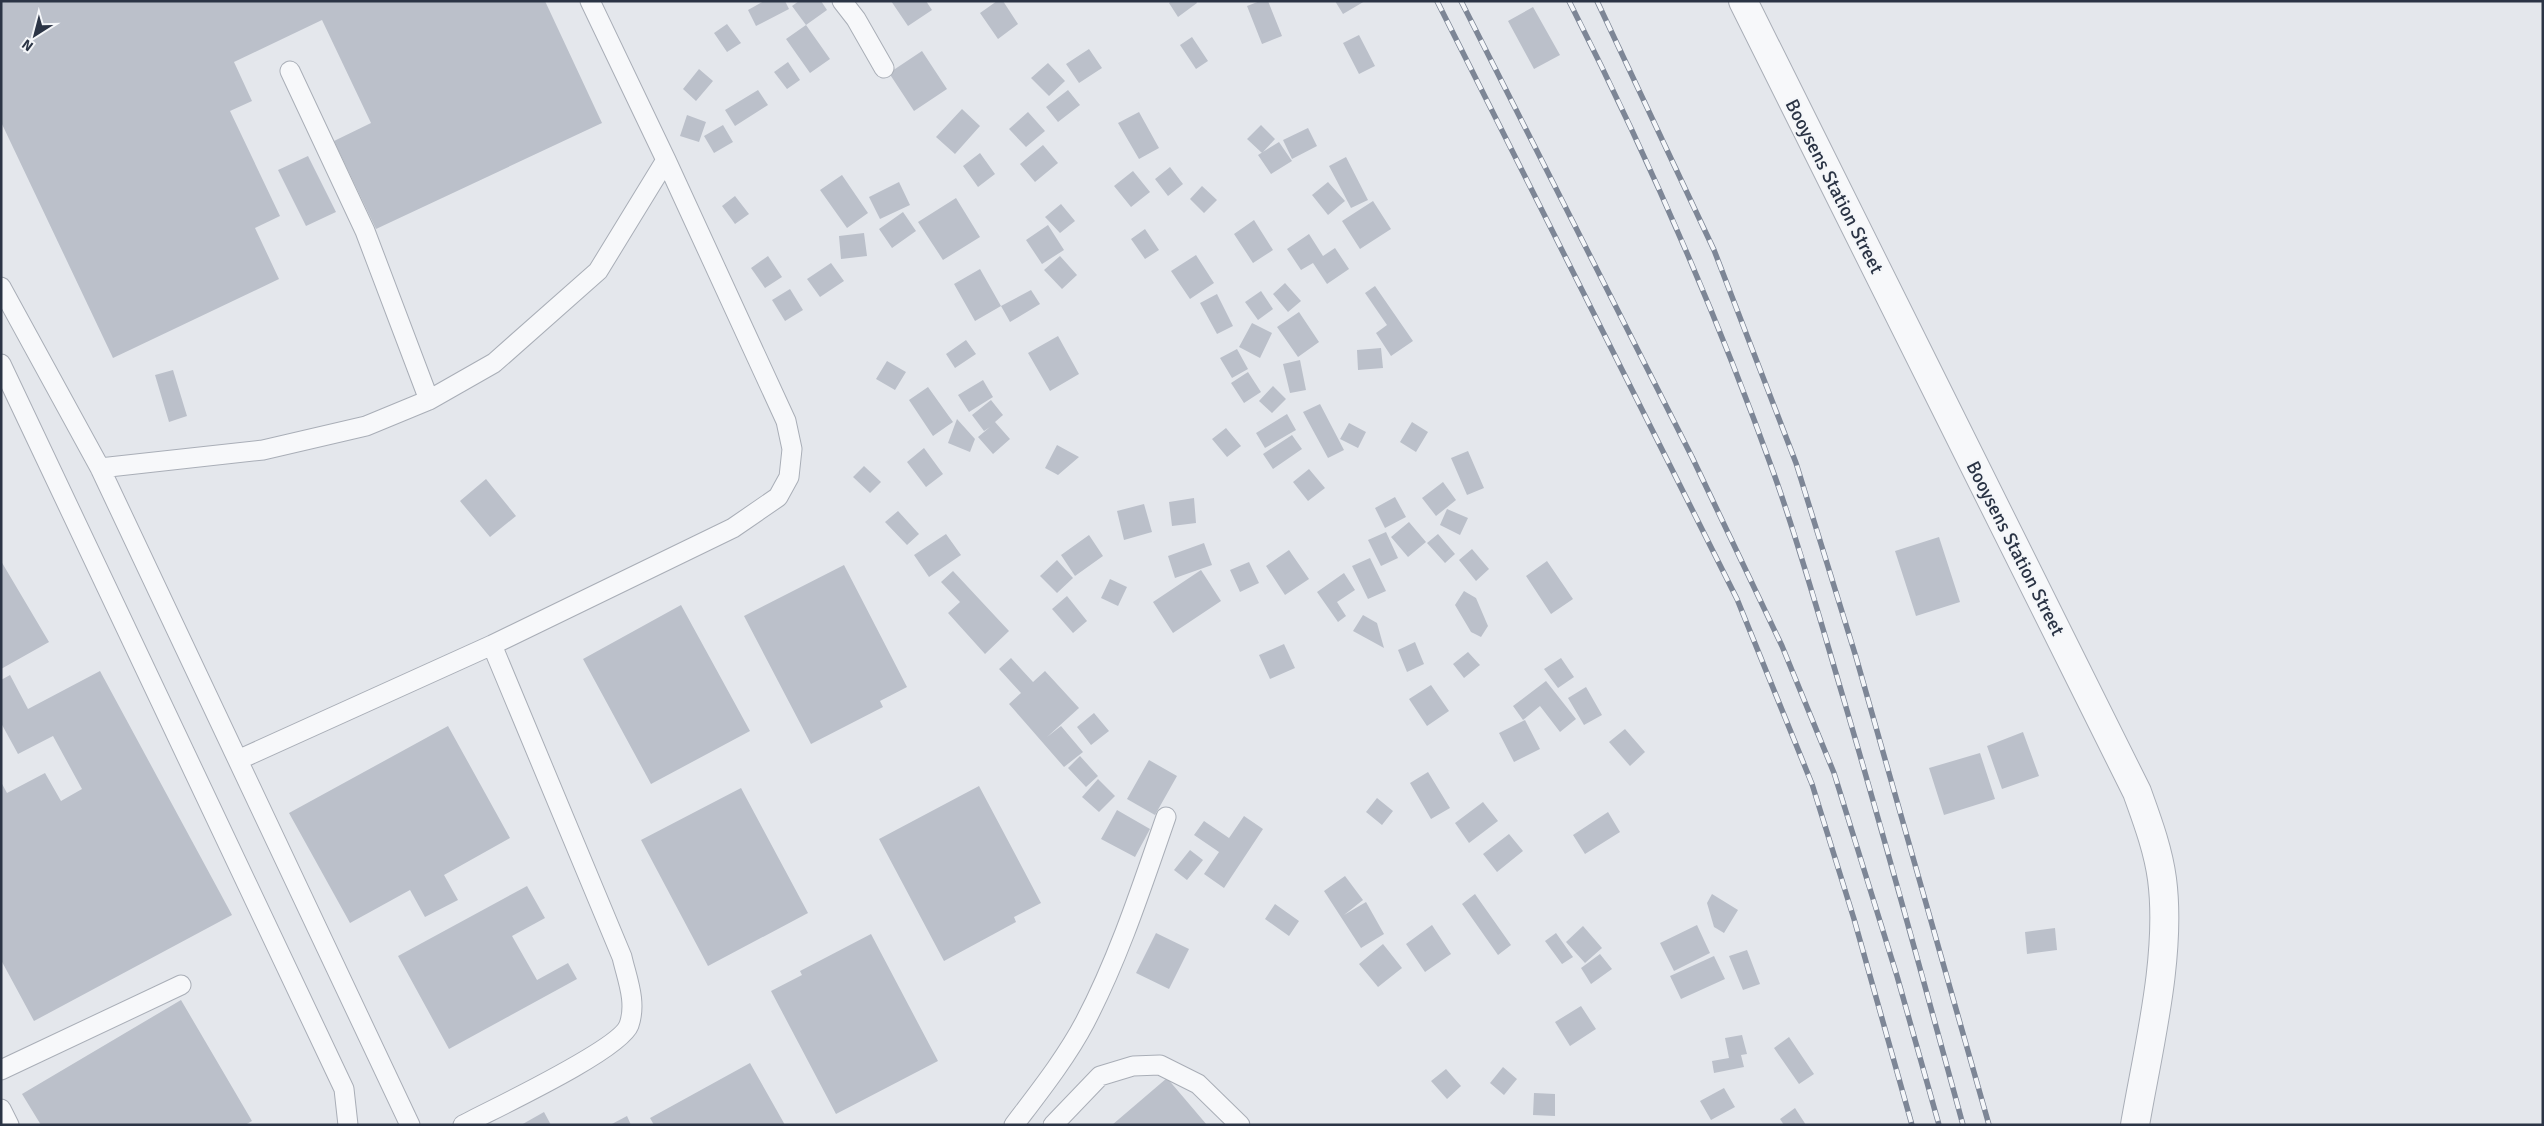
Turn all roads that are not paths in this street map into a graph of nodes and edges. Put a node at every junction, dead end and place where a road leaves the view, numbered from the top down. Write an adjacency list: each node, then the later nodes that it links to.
1 (590, 1): 6 (lane)
2 (842, 1): 4 (lane)
3 (1743, 1): 24 (street, Booysens Station Street)
4 (884, 68)
5 (290, 71): 9 (lane)
6 (666, 160): 9 (lane); 11 (lane)
7 (1, 287): 10 (lane)
8 (1, 364): 18 (lane)
9 (429, 400): 10 (lane)
10 (100, 468): 12 (lane)
11 (492, 644): 12 (lane); 20 (lane)
12 (238, 760): 19 (lane)
13 (1166, 817): 21 (lane)
14 (181, 985): 15 (lane)
15 (1, 1070)
16 (1, 1109): 17 (lane)
17 (9, 1125)
18 (348, 1125)
19 (410, 1125)
20 (463, 1125)
21 (1014, 1125)
22 (1052, 1125): 23 (lane)
23 (1240, 1125)
24 (2136, 1125)

